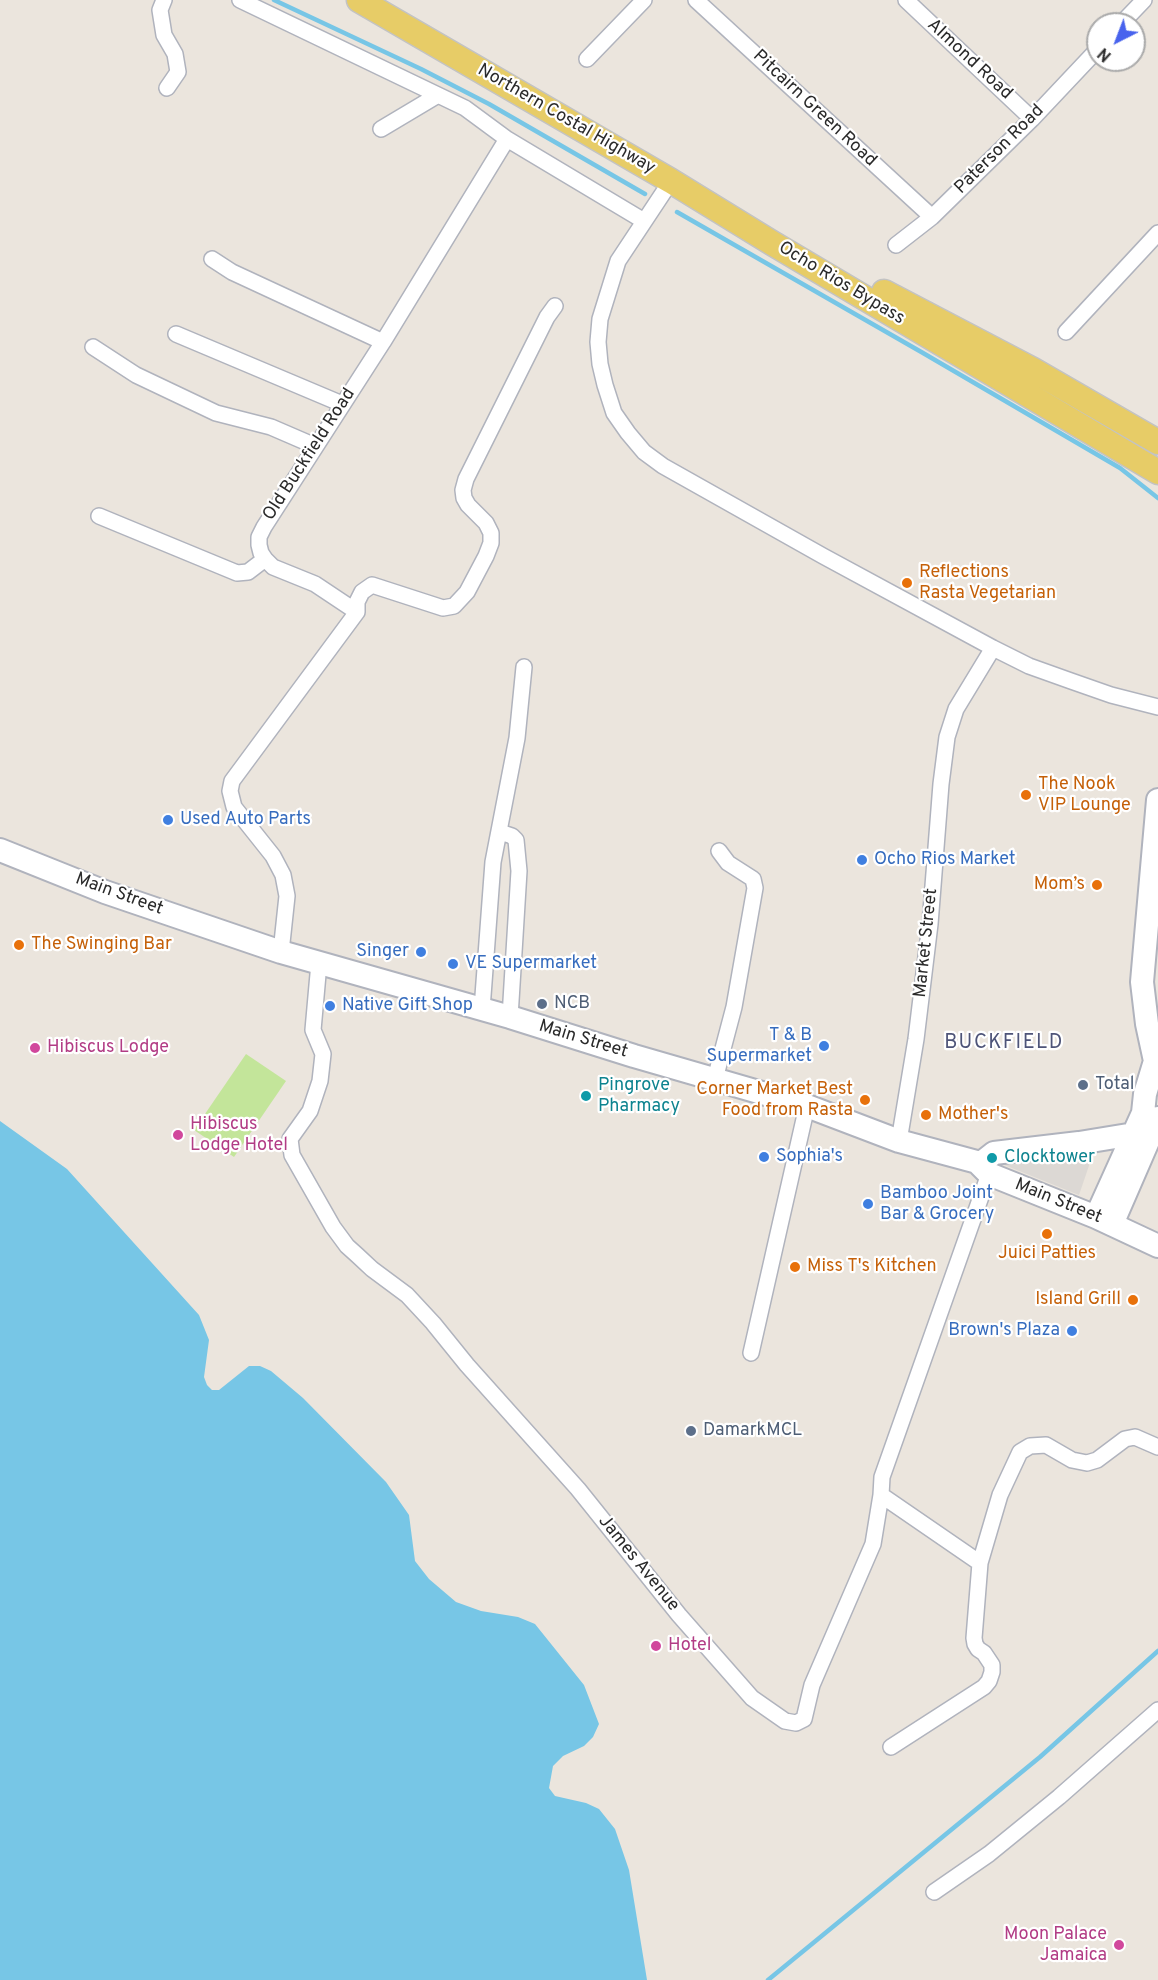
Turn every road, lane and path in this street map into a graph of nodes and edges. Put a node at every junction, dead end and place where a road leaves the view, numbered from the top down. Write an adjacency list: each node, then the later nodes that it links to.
1 (164, 0): 11 (street)
2 (240, 0): 12 (street)
3 (359, 0): 16 (main road, Northern Costal Highway)
4 (644, 0): 9 (street)
5 (696, 0): 17 (street, Pitcairn Green Road)
6 (906, 0): 13 (street, Almond Road)
7 (1144, 0): 8 (street)
8 (1132, 12)
9 (587, 59)
10 (1086, 62): 13 (street, Paterson Road)
11 (167, 88)
12 (438, 95): 14 (street); 15 (street)
13 (1032, 119): 17 (street, Paterson Road)
14 (381, 129)
15 (507, 139): 18 (street); 26 (street, Old Buckfield Road)
16 (671, 181): 18 (street); 20 (main road, Northern Costal Highway)
17 (932, 218): 21 (street, Paterson Road)
18 (644, 221): 35 (street)
19 (1158, 233): 24 (street)
20 (772, 243): 29 (main road, Ocho Rios Bypass); 31 (main road, Ocho Rios Bypass)
21 (896, 245)
22 (212, 259): 26 (street)
23 (555, 306): 34 (street)
24 (1066, 332)
25 (176, 334): 28 (street)
26 (383, 342): 28 (street, Old Buckfield Road)
27 (93, 347): 30 (street)
28 (342, 404): 30 (street, Old Buckfield Road)
29 (1158, 442)
30 (315, 446): 33 (street, Old Buckfield Road)
31 (1158, 472)
32 (99, 516): 33 (street)
33 (265, 559): 34 (street)
34 (357, 612): 42 (street)
35 (993, 648): 37 (street); 51 (street, Market Street)
36 (524, 667): 39 (street)
37 (1158, 707)
38 (1158, 800): 46 (street)
39 (500, 832): 44 (street); 45 (street)
40 (0, 850): 42 (street, Main Street)
41 (719, 851): 47 (street)
42 (281, 952): 43 (street, Main Street)
43 (319, 963): 44 (street, Main Street); 57 (street, James Avenue)
44 (482, 1009): 45 (street, Main Street)
45 (510, 1017): 47 (street, Main Street)
46 (1157, 1066): 50 (street)
47 (715, 1079): 48 (street, Main Street)
48 (807, 1106): 51 (street, Main Street); 55 (street)
49 (1158, 1118): 53 (street)
50 (1134, 1134): 52 (street); 53 (street)
51 (899, 1141): 52 (street, Main Street)
52 (985, 1169): 53 (street, Main Street); 57 (street, James Avenue)
53 (1104, 1220): 54 (street, Main Street)
54 (1158, 1246)
55 (751, 1353)
56 (1158, 1448): 58 (street)
57 (881, 1495): 58 (street)
58 (980, 1563): 60 (street)
59 (1158, 1710): 61 (street)
60 (891, 1747)
61 (934, 1892)

